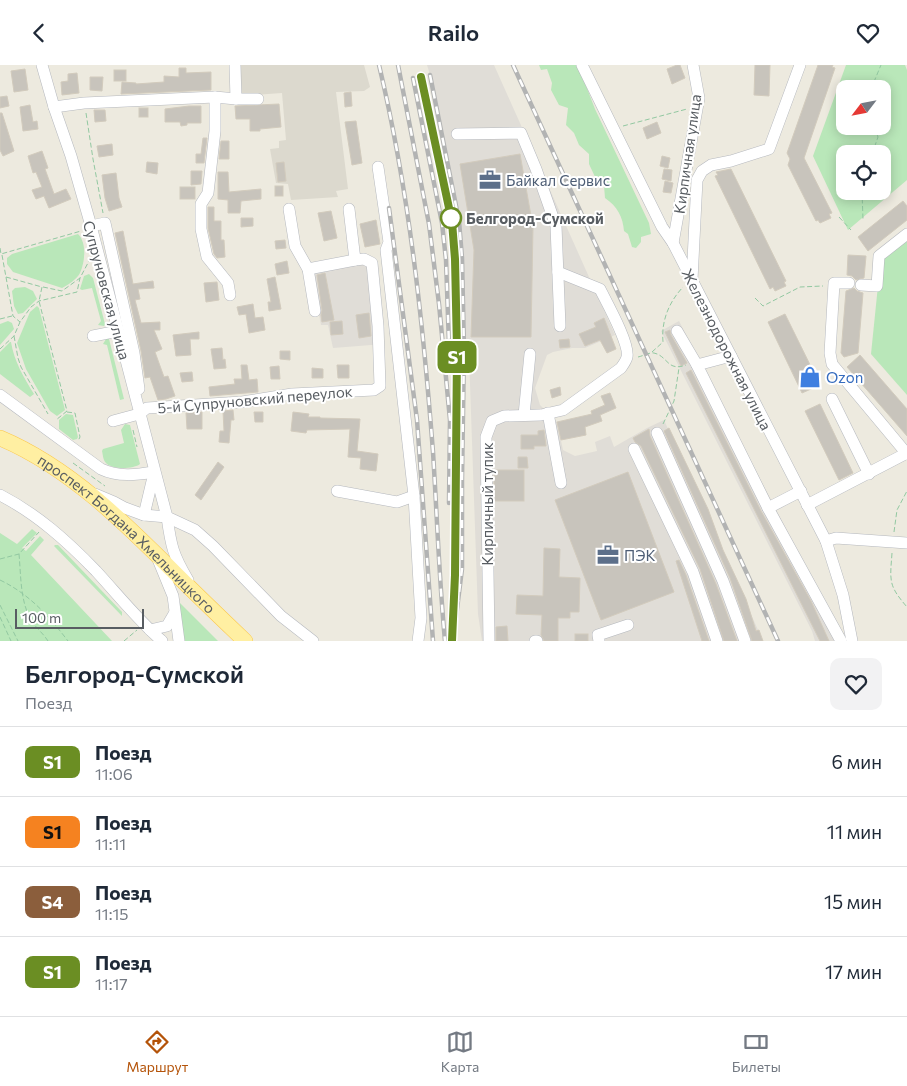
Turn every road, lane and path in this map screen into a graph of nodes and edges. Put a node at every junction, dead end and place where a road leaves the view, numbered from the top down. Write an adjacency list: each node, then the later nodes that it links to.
1 (42, 65): 13 (street, Супруновская улица)
2 (235, 65): 9 (street)
3 (582, 65): 14 (street, Железнодорожная улица)
4 (693, 65): 12 (street, Кирпичная улица)
5 (800, 65): 35 (street)
6 (881, 65): 7 (path)
7 (875, 80)
8 (215, 97): 9 (street); 11 (street); 41 (street)
9 (236, 99): 10 (street)
10 (258, 99)
11 (84, 103): 13 (street); 22 (path)
12 (697, 106): 14 (path); 26 (street, Кирпичная улица)
13 (54, 107): 23 (street, Супруновская улица)
14 (613, 129): 26 (street, Железнодорожная улица)
15 (457, 134): 32 (street)
16 (378, 167): 86 (street)
17 (862, 200): 21 (path)
18 (289, 209): 31 (street)
19 (349, 209): 30 (street)
20 (839, 217): 24 (path)
21 (863, 220)
22 (105, 223): 23 (street); 64 (street)
23 (86, 228): 28 (path); 50 (street, Супруновская улица)
24 (851, 230)
25 (907, 234): 37 (street)
26 (673, 243): 35 (street, Железнодорожная улица)
27 (0, 248): 28 (path)
28 (1, 254): 33 (path)
29 (89, 260): 34 (path)
30 (355, 260): 31 (street); 64 (street, 5-й Супруновский переулок)
31 (308, 269): 45 (street)
32 (558, 272): 49 (street); 59 (street)
33 (6, 277): 39 (path); 46 (path)
34 (80, 278): 40 (path); 42 (path)
35 (692, 282): 55 (path); 57 (street, Железнодорожная улица)
36 (849, 283): 38 (street)
37 (861, 285)
38 (834, 286): 43 (path); 76 (street)
39 (42, 287): 40 (path); 44 (path)
40 (62, 291): 42 (path)
41 (230, 295)
42 (64, 296): 44 (path)
43 (755, 297)
44 (39, 301): 48 (path); 63 (path)
45 (316, 311)
46 (13, 316): 47 (path); 48 (path)
47 (0, 319)
48 (20, 322): 52 (path)
49 (560, 326)
50 (118, 331): 53 (street); 64 (street, Супруновская улица)
51 (677, 331): 58 (street)
52 (14, 336): 54 (path); 66 (path)
53 (93, 336)
54 (0, 349)
55 (652, 352): 59 (path); 60 (path)
56 (530, 354): 67 (street)
57 (731, 356): 58 (street); 84 (street, Железнодорожная улица)
58 (697, 365): 60 (path); 88 (street)
59 (622, 368): 65 (street, Кирпичный тупик)
60 (679, 368): 71 (path)
61 (0, 395): 78 (street)
62 (832, 399): 79 (street)
63 (67, 411): 68 (path); 73 (path)
64 (143, 411): 69 (street, 5-й Супруновский переулок); 78 (street, Супруновская улица)
65 (548, 413): 67 (street, Кирпичный тупик); 80 (street)
66 (48, 414)
67 (524, 415): 120 (street, Кирпичный тупик)
68 (56, 420)
69 (113, 421)
70 (132, 425): 74 (path)
71 (657, 433): 123 (street)
72 (0, 439): 82 (main road, проспект Богдана Хмельницкого)
73 (78, 442)
74 (137, 447)
75 (634, 449): 122 (street)
76 (907, 453): 79 (street)
77 (72, 463): 81 (path)
78 (154, 472): 89 (street); 90 (street, Супруновская улица)
79 (869, 474): 87 (street)
80 (561, 483)
81 (104, 486)
82 (87, 491): 89 (street); 96 (main road, проспект Богдана Хмельницкого)
83 (337, 491): 86 (street)
84 (800, 491): 87 (street, Железнодорожная улица); 88 (street)
85 (0, 495): 91 (street)
86 (414, 496): 119 (street)
87 (807, 505): 93 (street, Железнодорожная улица)
88 (768, 507): 124 (street)
89 (144, 515): 90 (street)
90 (167, 517): 92 (street); 95 (street, Супруновская улица)
91 (46, 523): 97 (path); 107 (street)
92 (188, 527): 95 (street); 118 (street)
93 (826, 541): 94 (street); 125 (street, Железнодорожная улица)
94 (907, 543)
95 (171, 546): 101 (street, Супруновская улица)
96 (156, 553): 101 (main road, проспект Богдана Хмельницкого); 104 (street)
97 (19, 554): 98 (path); 100 (path)
98 (0, 559)
99 (0, 580): 100 (path)
100 (23, 593): 112 (path); 113 (path)
101 (197, 595): 117 (main road, проспект Богдана Хмельницкого)
102 (0, 605): 103 (path)
103 (1, 608): 108 (path)
104 (174, 614): 107 (street); 116 (street)
105 (0, 617): 109 (path)
106 (628, 625): 121 (street)
107 (147, 627): 114 (path); 115 (street)
108 (14, 631): 109 (path); 111 (path)
109 (8, 633): 110 (path)
110 (11, 641)
111 (18, 641)
112 (48, 641)
113 (68, 641)
114 (124, 641)
115 (162, 641)
116 (179, 641)
117 (245, 641)
118 (314, 641)
119 (418, 641)
120 (489, 641)
121 (599, 641)
122 (717, 641)
123 (745, 641)
124 (841, 641)
125 (852, 641)

